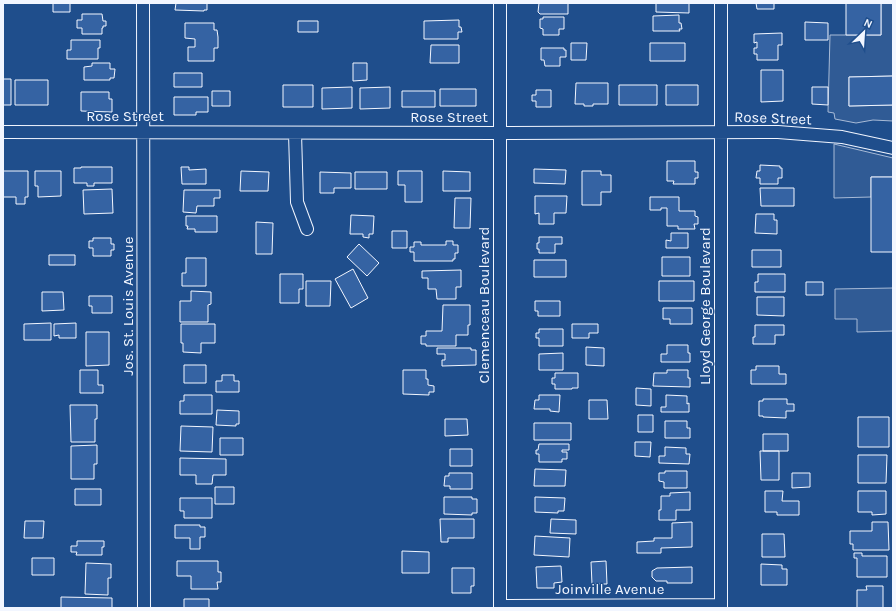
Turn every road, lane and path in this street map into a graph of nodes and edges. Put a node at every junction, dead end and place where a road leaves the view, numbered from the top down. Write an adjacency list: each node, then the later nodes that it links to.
1 (143, 3): 5 (street, Jos. St. Louis Avenue)
2 (500, 3): 8 (street, Clemenceau Boulevard)
3 (721, 3): 6 (street, Lloyd George Boulevard)
4 (3, 132): 5 (street, Rose Street)
5 (144, 132): 7 (street, Rose Street); 13 (street, Jos. St. Louis Avenue)
6 (721, 132): 8 (street, Rose Street); 9 (street, Rose Street); 11 (street, Lloyd George Boulevard)
7 (295, 133): 8 (street, Rose Street); 10 (street)
8 (500, 133): 12 (street, Clemenceau Boulevard)
9 (893, 148)
10 (308, 229)
11 (721, 606): 12 (street, Joinville Avenue)
12 (500, 607)
13 (144, 608)

